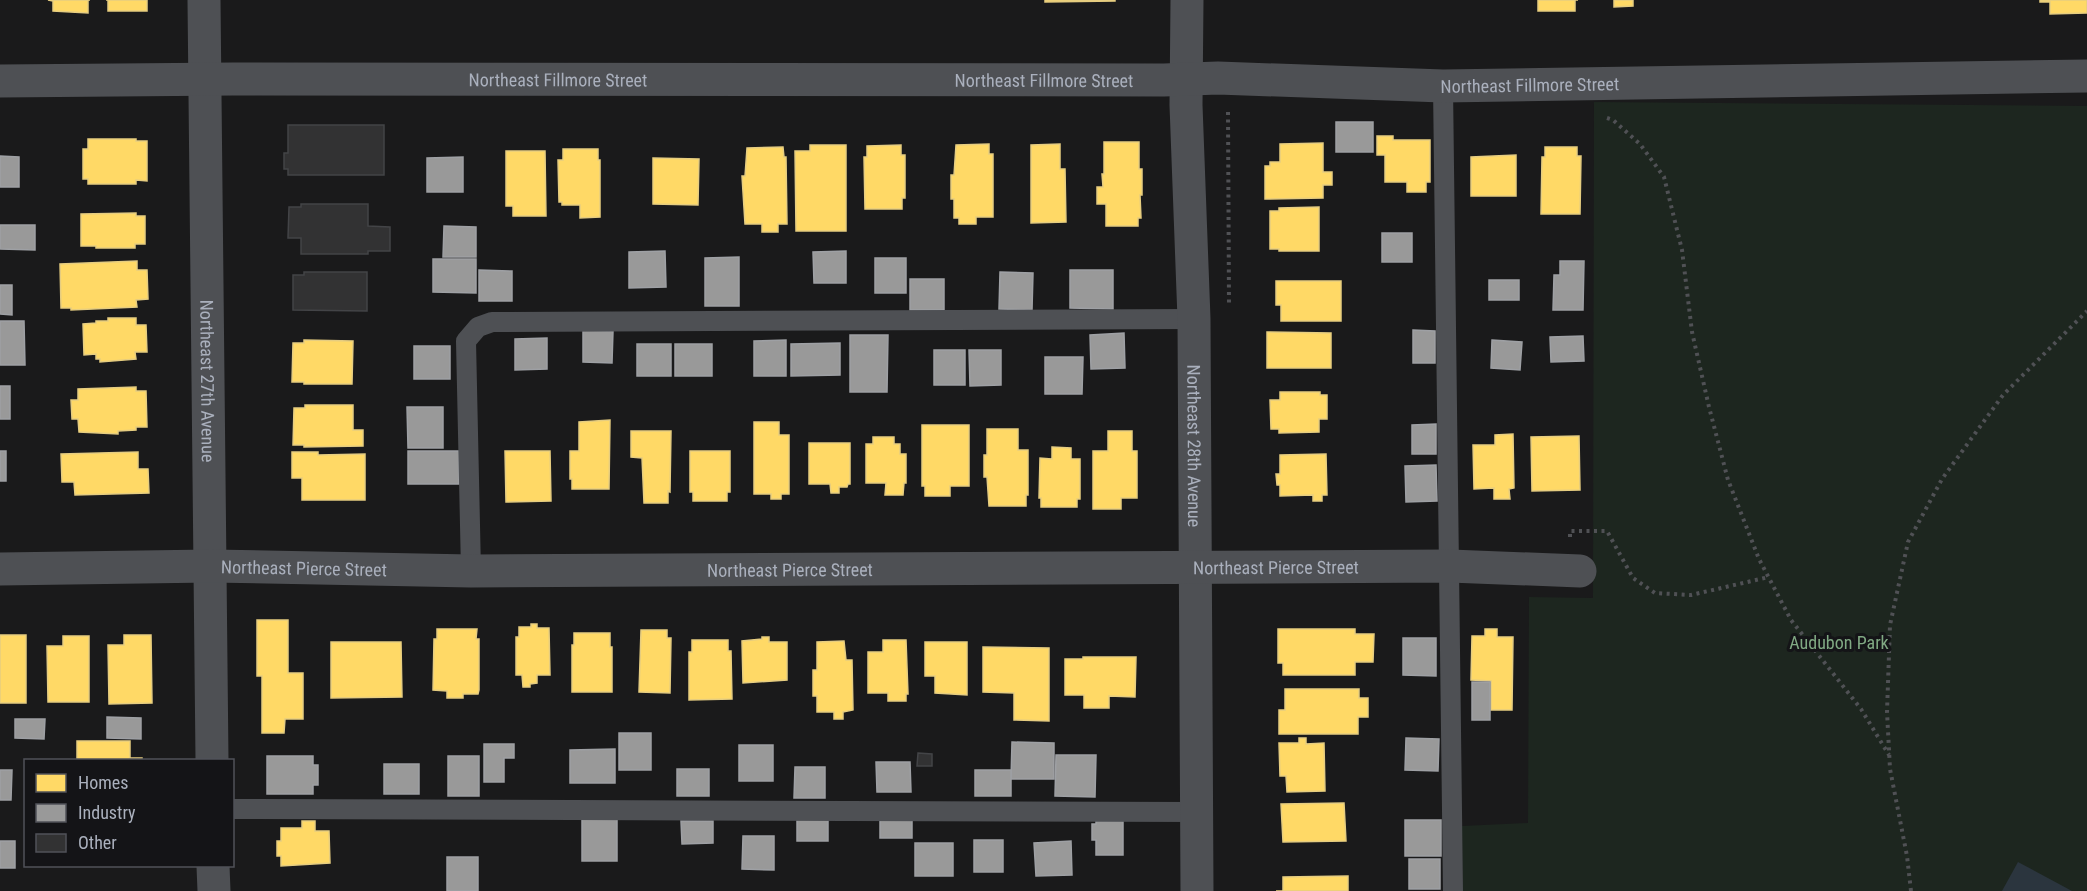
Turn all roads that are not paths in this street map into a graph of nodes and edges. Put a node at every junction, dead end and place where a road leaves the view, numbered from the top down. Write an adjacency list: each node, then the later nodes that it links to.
1 (204, 0): 5 (street, Northeast 27th Avenue)
2 (1187, 0): 4 (street, Northeast 28th Avenue)
3 (2087, 76): 7 (street, Northeast Fillmore Street)
4 (1186, 78): 5 (street, Northeast Fillmore Street); 7 (street, Northeast Fillmore Street); 8 (street, Northeast 28th Avenue)
5 (205, 80): 6 (street, Northeast Fillmore Street); 9 (street, Northeast 27th Avenue)
6 (0, 81)
7 (1443, 86): 11 (lane)
8 (1194, 319): 10 (street, Northeast 28th Avenue); 14 (lane)
9 (211, 566): 12 (street, Northeast Pierce Street); 14 (street, Northeast Pierce Street); 15 (street, Northeast 27th Avenue)
10 (1196, 566): 11 (street, Northeast Pierce Street); 14 (street, Northeast Pierce Street); 17 (street, Northeast 28th Avenue)
11 (1450, 566): 13 (street, Northeast Pierce Street); 21 (lane)
12 (0, 569)
13 (1575, 570)
14 (471, 571)
15 (212, 759)
16 (234, 809): 17 (lane)
17 (1197, 812): 20 (street, Northeast 28th Avenue)
18 (213, 867): 19 (street)
19 (214, 891)
20 (1197, 891)
21 (1453, 891)

